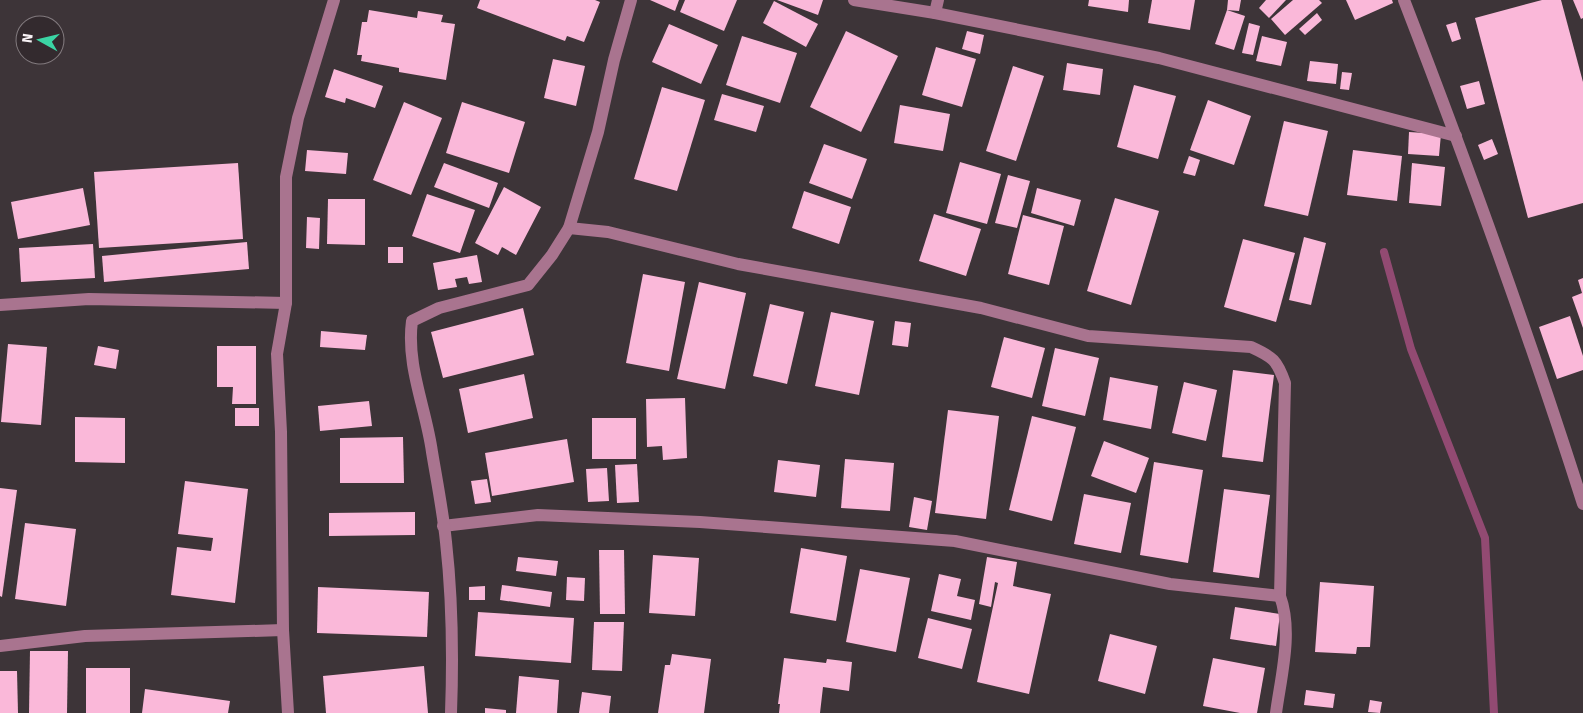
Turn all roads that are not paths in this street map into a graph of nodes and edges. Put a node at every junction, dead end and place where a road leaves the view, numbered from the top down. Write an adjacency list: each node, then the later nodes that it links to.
1 (334, 0): 9 (street)
2 (632, 0): 8 (street)
3 (854, 0): 6 (street)
4 (938, 0): 6 (street)
5 (1404, 0): 7 (street)
6 (935, 14): 7 (street)
7 (1456, 136): 11 (street)
8 (569, 228): 12 (street); 13 (street)
9 (286, 303): 10 (street); 14 (street)
10 (0, 304)
11 (1583, 504)
12 (443, 526): 13 (street); 17 (street)
13 (1280, 596): 18 (street)
14 (283, 630): 15 (street); 16 (street)
15 (0, 646)
16 (288, 713)
17 (452, 713)
18 (1276, 713)

